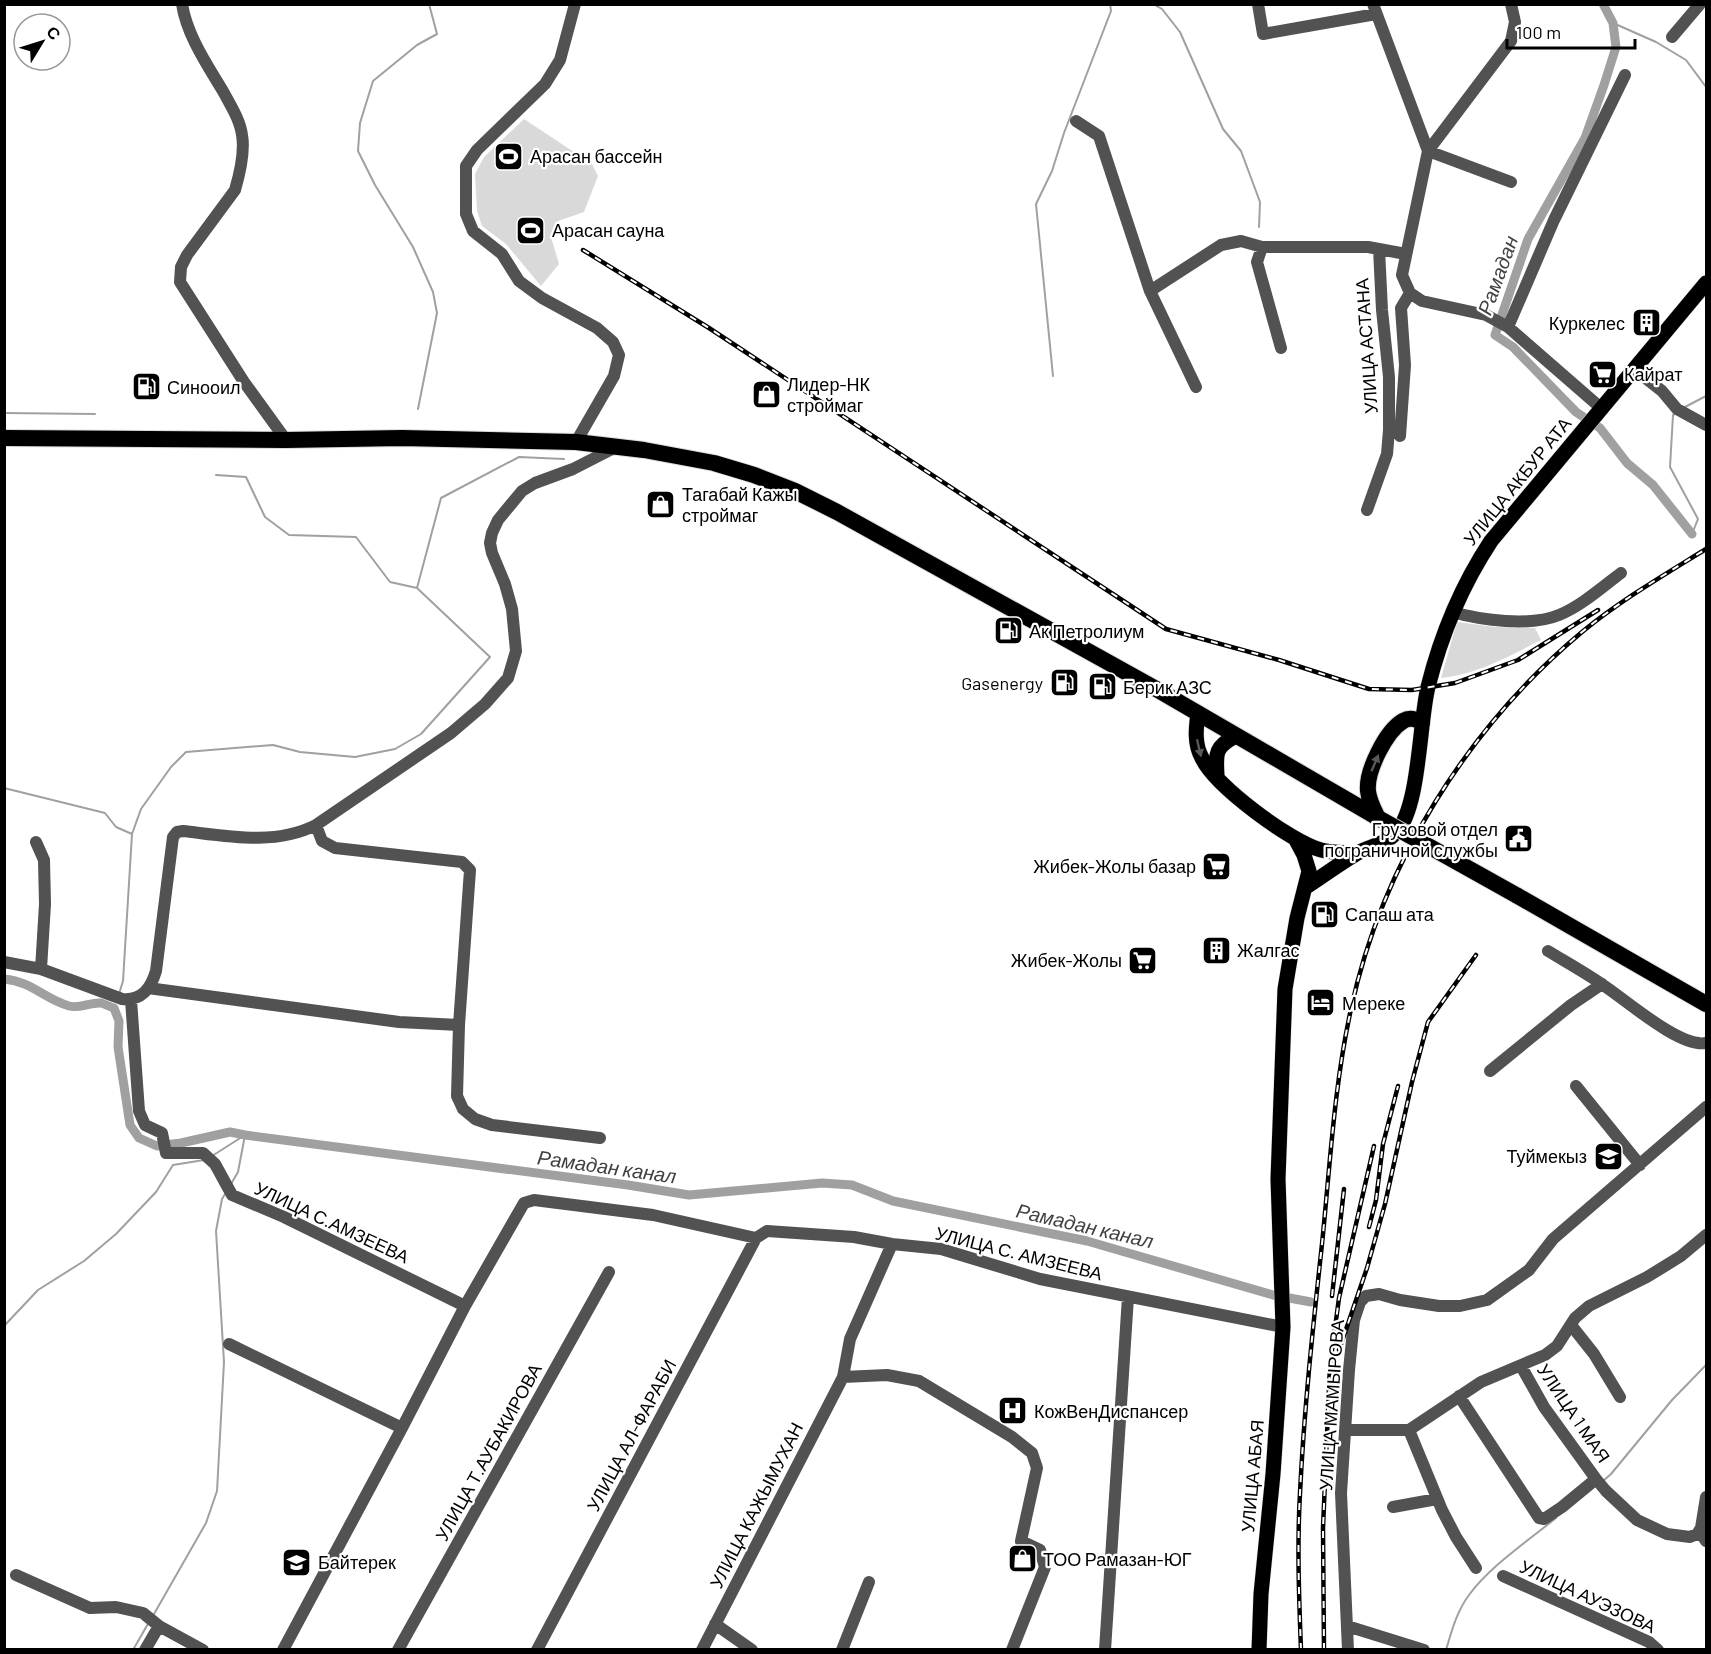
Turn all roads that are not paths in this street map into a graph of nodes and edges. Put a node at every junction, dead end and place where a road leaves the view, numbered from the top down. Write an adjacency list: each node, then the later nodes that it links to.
1 (182, 4): 26 (street)
2 (575, 4): 27 (street)
3 (1258, 4): 6 (street)
4 (1510, 4): 10 (street)
5 (1700, 4): 7 (street)
6 (1374, 9): 10 (street)
7 (1672, 37)
8 (1625, 75): 18 (street)
9 (1076, 121): 16 (street)
10 (1428, 151): 11 (street); 14 (street, УЛИЦА АСТАНА)
11 (1511, 182)
12 (1262, 248): 13 (street); 16 (street); 19 (street)
13 (1379, 249): 14 (street); 29 (street, УЛИЦА АСТАНА)
14 (1406, 254): 17 (street, УЛИЦА АСТАНА)
15 (1706, 284): 20 (main road, УЛИЦА АКБУР АТА)
16 (1150, 291): 21 (street)
17 (1410, 293): 18 (street); 24 (street, УЛИЦА АСТАНА)
18 (1508, 327): 22 (street)
19 (1281, 348)
20 (1634, 369): 22 (main road, УЛИЦА АКБУР АТА); 23 (street)
21 (1196, 387)
22 (1601, 408): 31 (main road, УЛИЦА АКБУР АТА)
23 (1707, 425)
24 (1400, 436)
25 (4, 438): 26 (highway)
26 (286, 440): 27 (highway)
27 (576, 442): 28 (highway)
28 (616, 447): 32 (highway); 37 (street)
29 (1367, 510)
30 (1620, 573): 31 (street)
31 (1452, 612): 33 (main road, УЛИЦА АКБУР АТА)
32 (1198, 713): 34 (highway); 35 (main road, one-way to 35)
33 (1422, 722): 36 (highway, one-way to 33); 40 (main road, УЛИЦА АКБУР АТА)
34 (1236, 736): 35 (main road); 36 (highway)
35 (1217, 776): 38 (main road)
36 (1379, 818): 48 (highway, bridge)
37 (316, 825): 46 (street); 49 (street)
38 (1296, 840): 40 (main road); 41 (main road, УЛИЦА АБАЯ)
39 (36, 842): 44 (street)
40 (1358, 853): 41 (main road, УЛИЦА АКБУР АТА)
41 (1306, 887): 63 (main road, УЛИЦА АБАЯ)
42 (1548, 951): 45 (street)
43 (4, 962): 44 (street)
44 (41, 969): 47 (street)
45 (1602, 984): 50 (street); 51 (street)
46 (148, 988): 47 (street); 49 (street)
47 (131, 1000): 61 (street, УЛИЦА С.АМЗЕЕВА)
48 (1707, 1004)
49 (459, 1025): 54 (street)
50 (1707, 1043)
51 (1490, 1071)
52 (1576, 1086): 55 (street)
53 (1707, 1107): 55 (street, УЛИЦА МАМЫРОВА)
54 (600, 1138)
55 (1640, 1165): 70 (street, УЛИЦА МАМЫРОВА)
56 (1707, 1234): 62 (street, УЛИЦА 1 МАЯ)
57 (756, 1238): 58 (street, УЛИЦА С. АМЗЕЕВА); 61 (street, УЛИЦА С. АМЗЕЕВА); 88 (street, УЛИЦА АЛ-ФАРАБИ)
58 (892, 1244): 60 (street, УЛИЦА С. АМЗЕЕВА); 66 (street, УЛИЦА КАЖЫМУХАН)
59 (609, 1272): 87 (street, УЛИЦА Т.АУБАКИРОВА)
60 (1128, 1297): 63 (street, УЛИЦА С. АМЗЕЕВА); 93 (street)
61 (465, 1306): 69 (street)
62 (1571, 1325): 65 (street, УЛИЦА 1 МАЯ); 68 (street)
63 (1283, 1327): 94 (main road, УЛИЦА АБАЯ)
64 (230, 1344): 69 (street)
65 (1521, 1366): 67 (street, УЛИЦА 1 МАЯ); 72 (street, УЛИЦА 1 МАЯ)
66 (843, 1377): 81 (street, УЛИЦА КАЖЫМУХАН); 92 (street)
67 (1459, 1396): 71 (street, УЛИЦА 1 МАЯ); 72 (street, УЛИЦА 1 МАЯ)
68 (1620, 1397)
69 (402, 1428): 86 (street)
70 (1345, 1430): 71 (street); 83 (street, УЛИЦА МАМЫРОВА)
71 (1409, 1430): 74 (street)
72 (1596, 1479): 76 (street)
73 (1707, 1497): 76 (street)
74 (1437, 1499): 75 (street); 77 (street)
75 (1393, 1507)
76 (1703, 1536)
77 (1476, 1568)
78 (16, 1575): 82 (street)
79 (1503, 1576): 97 (street, УЛИЦА АУЭЗОВА)
80 (869, 1582): 91 (street)
81 (715, 1624): 89 (street, УЛИЦА КАЖЫМУХАН); 90 (street)
82 (159, 1626): 84 (street); 85 (street)
83 (1347, 1626): 95 (street, УЛИЦА МАМЫРОВА); 96 (street)
84 (145, 1650)
85 (203, 1650)
86 (283, 1650)
87 (398, 1650)
88 (537, 1650)
89 (702, 1650)
90 (752, 1650)
91 (842, 1650)
92 (1012, 1650)
93 (1105, 1650)
94 (1259, 1650)
95 (1348, 1650)
96 (1424, 1650)
97 (1658, 1650)

